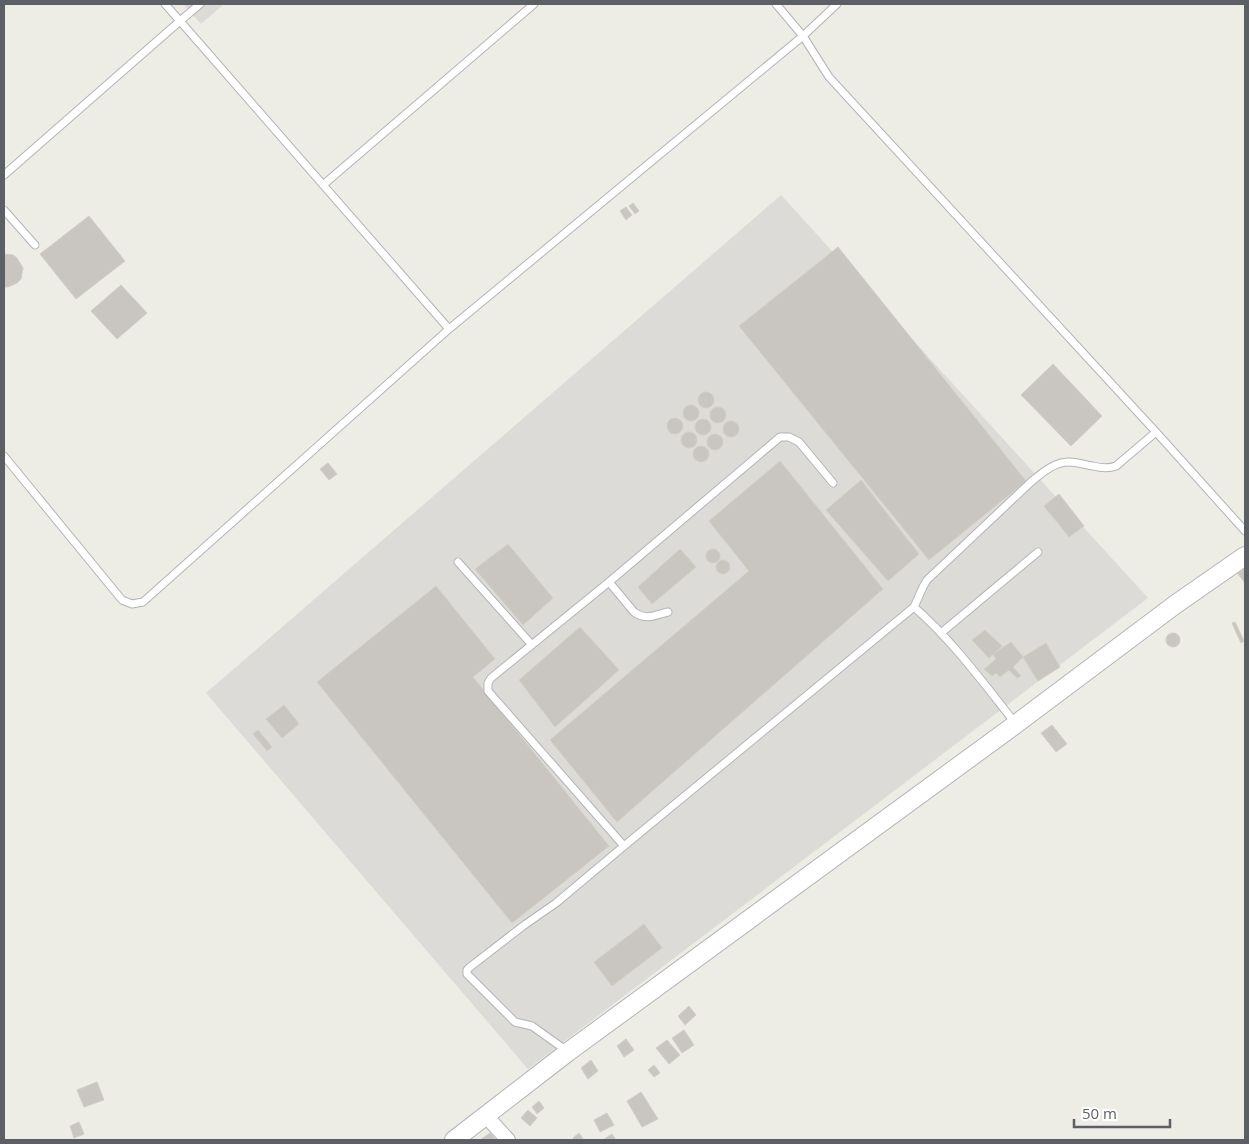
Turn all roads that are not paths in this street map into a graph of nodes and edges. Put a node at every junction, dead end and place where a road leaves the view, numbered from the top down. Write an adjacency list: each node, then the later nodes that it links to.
1 (165, 4): 6 (lane)
2 (200, 4): 6 (lane)
3 (534, 4): 9 (lane)
4 (776, 4): 7 (lane)
5 (837, 4): 7 (lane)
6 (180, 21): 8 (lane); 9 (lane)
7 (803, 36): 12 (lane); 13 (lane)
8 (4, 175)
9 (323, 185): 12 (lane)
10 (4, 210): 11 (lane)
11 (35, 245)
12 (449, 329): 14 (lane)
13 (1156, 432): 16 (lane); 21 (lane)
14 (4, 456)
15 (833, 483): 20 (lane)
16 (1245, 531)
17 (1038, 552): 23 (lane)
18 (1245, 556): 25 (street)
19 (458, 562): 24 (lane)
20 (610, 582): 22 (lane); 24 (lane)
21 (914, 607): 23 (lane); 26 (lane)
22 (668, 612)
23 (941, 633): 25 (lane)
24 (532, 645): 26 (lane)
25 (1016, 724): 27 (street)
26 (624, 846): 27 (lane)
27 (568, 1052): 28 (street)
28 (486, 1116): 29 (street); 30 (street)
29 (454, 1140)
30 (508, 1140)

